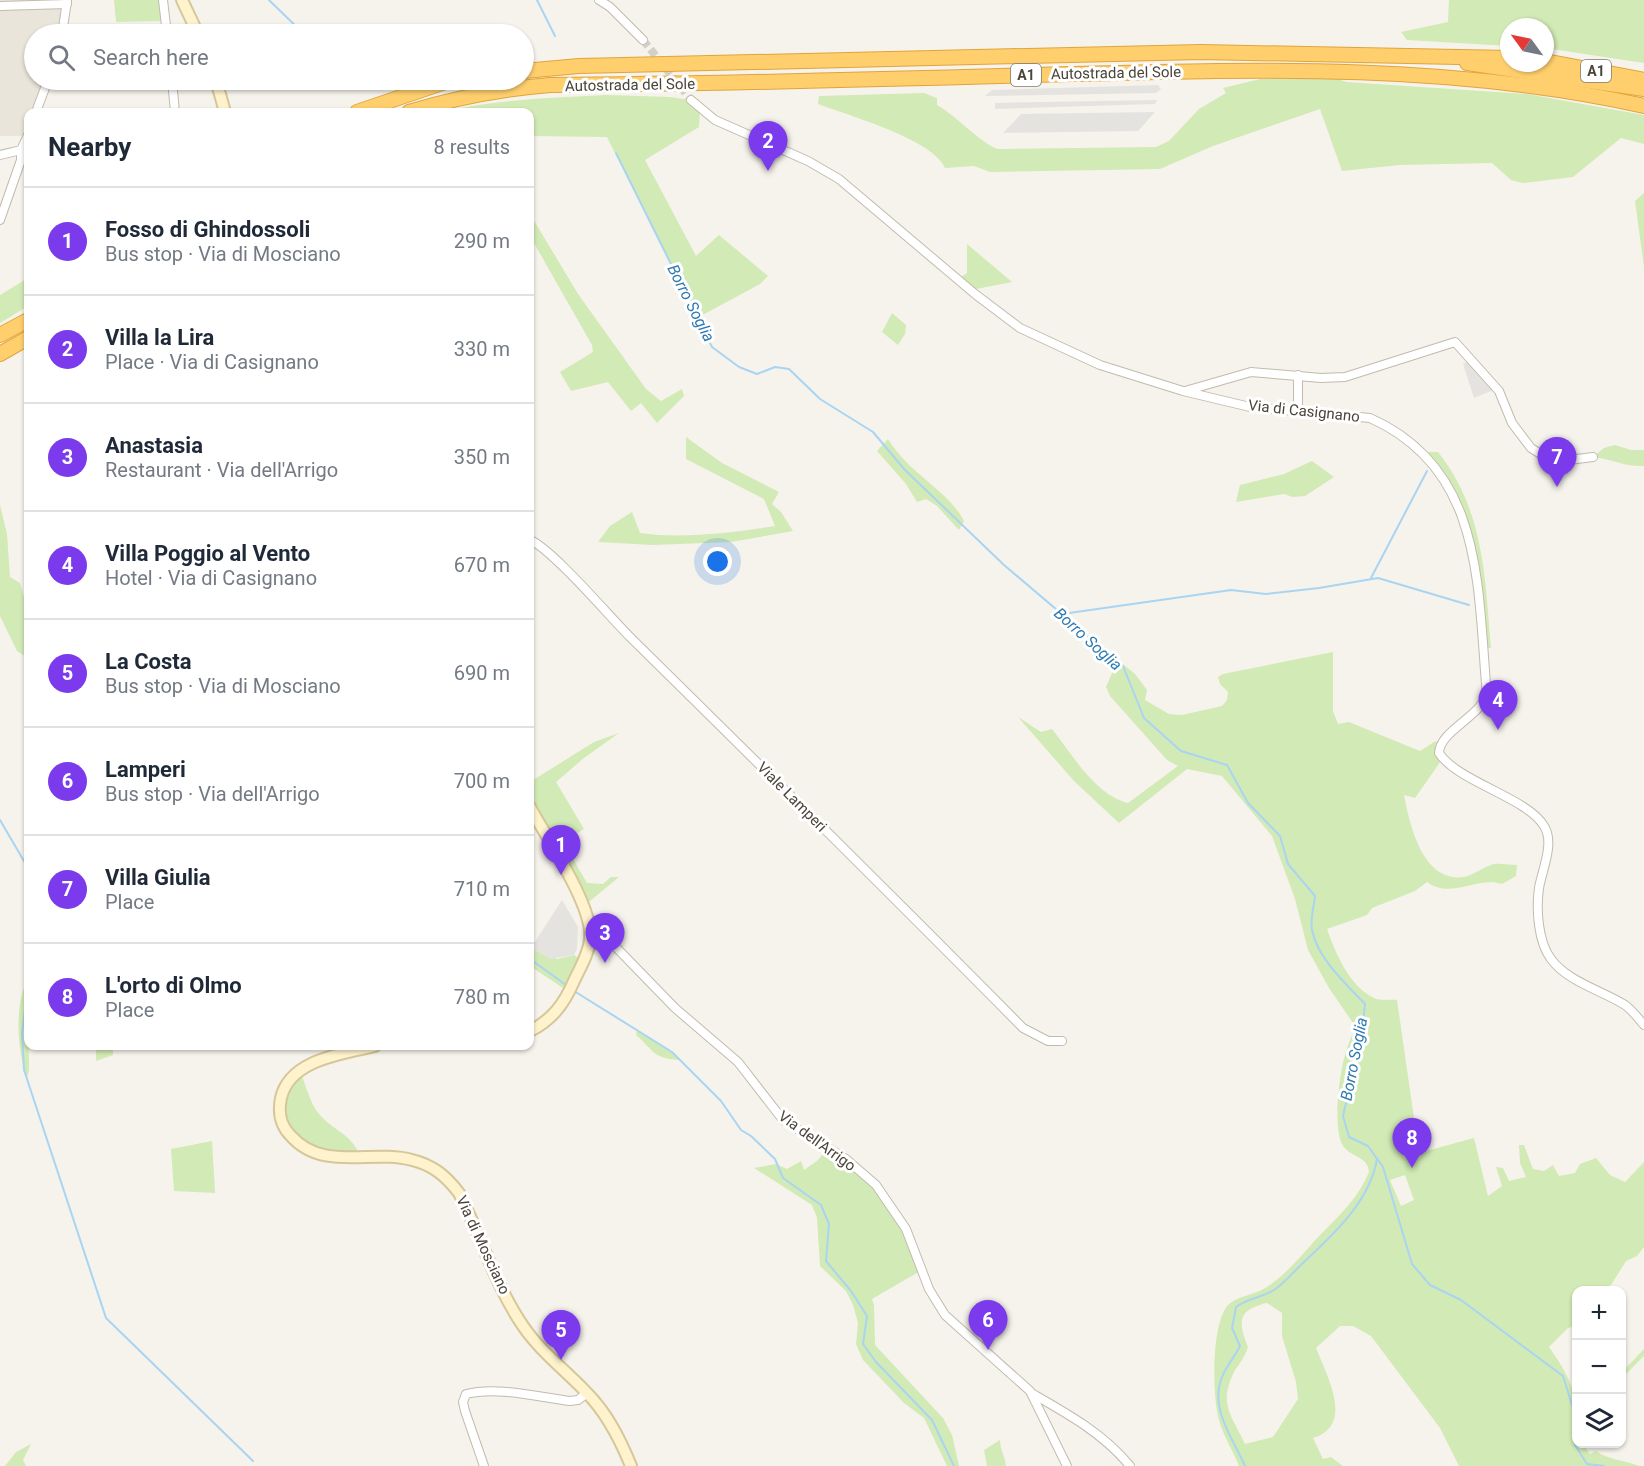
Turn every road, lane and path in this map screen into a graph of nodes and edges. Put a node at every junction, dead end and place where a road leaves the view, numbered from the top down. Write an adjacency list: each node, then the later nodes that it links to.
1 (163, 0): 7 (street)
2 (182, 0): 8 (main road)
3 (599, 0): 9 (street)
4 (67, 2): 5 (street); 6 (street)
5 (0, 6)
6 (64, 24)
7 (166, 24)
8 (193, 24)
9 (643, 40)
10 (1379, 54): 11 (highway, Autostrada del Sole / A1); 13 (highway, Autostrada del Sole / A1); 16 (highway, Autostrada del Sole / A1)
11 (1500, 57)
12 (1554, 63): 14 (highway, A1)
13 (534, 70)
14 (1644, 80)
15 (534, 86): 23 (highway, Autostrada del Sole / A1)
16 (1644, 89)
17 (44, 90): 24 (street)
18 (173, 90): 25 (street)
19 (219, 90): 26 (main road)
20 (422, 90): 27 (highway)
21 (504, 90): 28 (highway, Autostrada del Sole / A1)
22 (691, 100): 38 (street, Via di Casignano)
23 (1644, 106)
24 (38, 108)
25 (175, 108)
26 (224, 108)
27 (369, 108)
28 (422, 108)
29 (24, 144): 30 (street)
30 (21, 150): 31 (street); 32 (street)
31 (0, 155)
32 (0, 220)
33 (24, 322): 34 (highway)
34 (0, 335)
35 (24, 340): 36 (highway)
36 (0, 354)
37 (1298, 375): 38 (street); 39 (street); 40 (street)
38 (1183, 392): 39 (street, Via di Casignano)
39 (1298, 410): 44 (street, Via di Casignano)
40 (1593, 457)
41 (534, 543): 46 (street, Viale Lamperi)
42 (534, 814): 43 (main road)
43 (591, 928): 45 (main road); 48 (street, Via dell'Arrigo)
44 (1644, 1025)
45 (534, 1028)
46 (1062, 1041)
47 (359, 1050): 49 (main road, Via di Mosciano)
48 (1030, 1391): 52 (street, Via dell'Arrigo); 53 (street)
49 (588, 1393): 50 (street); 51 (main road, Via di Mosciano)
50 (484, 1466)
51 (631, 1466)
52 (1067, 1466)
53 (1130, 1466)

